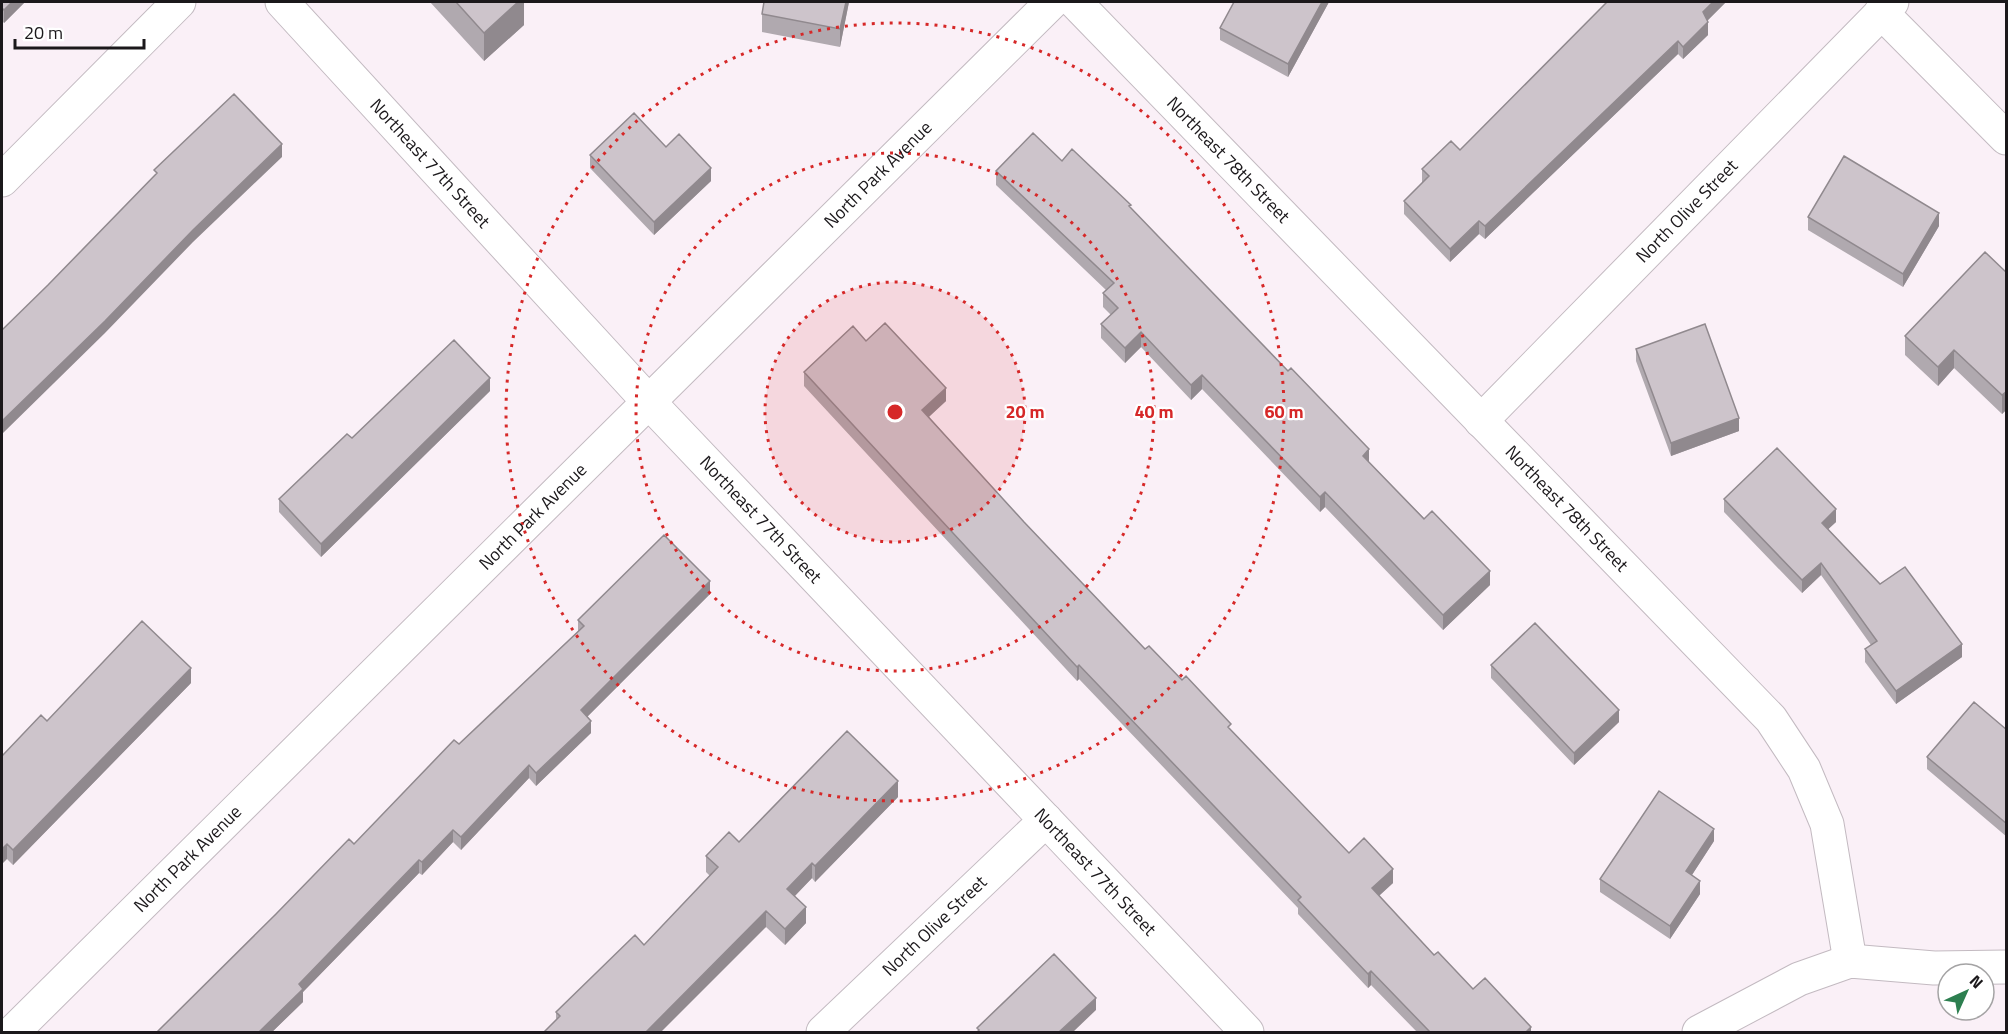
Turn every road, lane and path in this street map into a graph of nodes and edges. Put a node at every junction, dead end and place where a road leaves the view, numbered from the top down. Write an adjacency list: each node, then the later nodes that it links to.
1 (179, 2): 7 (street)
2 (282, 2): 8 (street, Northeast 77th Street)
3 (1052, 2): 8 (street, North Park Avenue)
4 (1076, 2): 9 (street, Northeast 78th Street)
5 (1887, 7): 6 (street); 9 (street, North Olive Street)
6 (2007, 138)
7 (2, 180)
8 (647, 400): 10 (street, Northeast 77th Street); 13 (street, North Park Avenue)
9 (1480, 421): 11 (street, Northeast 78th Street)
10 (1046, 820): 14 (street, North Olive Street); 15 (street, Northeast 77th Street)
11 (1850, 961): 12 (street); 16 (street)
12 (2007, 967)
13 (13, 1032)
14 (823, 1032)
15 (1247, 1032)
16 (1699, 1032)

